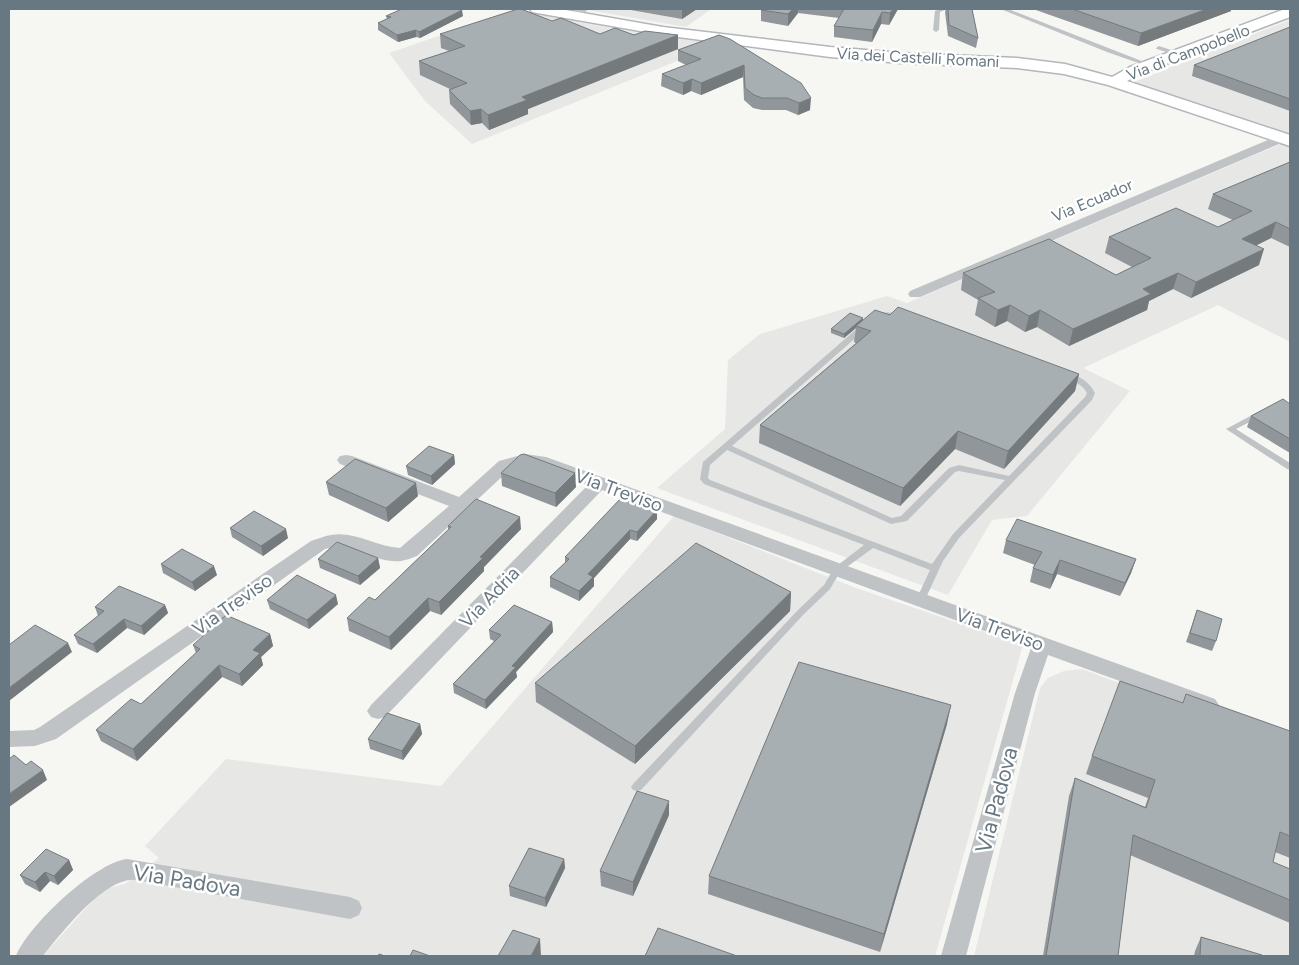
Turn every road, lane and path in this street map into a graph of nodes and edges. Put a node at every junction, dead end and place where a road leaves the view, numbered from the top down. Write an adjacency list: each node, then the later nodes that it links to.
1 (537, 9): 5 (main road, Via dei Castelli Romani)
2 (945, 9): 7 (lane)
3 (977, 9): 4 (lane)
4 (1005, 9): 10 (lane)
5 (578, 12): 11 (main road, Via dei Castelli Romani)
6 (1290, 12): 9 (main road, Via di Campobello)
7 (936, 30)
8 (1160, 48): 9 (lane)
9 (1178, 54): 10 (main road, Via di Campobello)
10 (1149, 65): 11 (main road, Via di Campobello)
11 (1114, 82): 12 (main road, Via dei Castelli Romani)
12 (1286, 140): 13 (street, Via Ecuador)
13 (915, 294)
14 (908, 317): 17 (lane)
15 (1056, 372): 20 (lane)
16 (1267, 412): 19 (lane)
17 (726, 446): 20 (lane); 23 (lane)
18 (346, 460): 22 (street)
19 (1290, 467)
20 (1011, 479): 24 (lane)
21 (599, 483): 22 (street, Via Treviso); 25 (street, Via Treviso); 28 (street, Via Adria)
22 (462, 505): 30 (street, Via Treviso)
23 (871, 545): 24 (lane); 25 (lane)
24 (936, 569): 26 (lane)
25 (837, 570): 26 (street, Via Treviso); 31 (lane)
26 (921, 600): 27 (street, Via Treviso)
27 (1042, 644): 29 (street, Via Treviso); 34 (street, Via Padova)
28 (378, 711)
29 (1226, 711)
30 (9, 739)
31 (637, 787)
32 (350, 908): 33 (street, Via Padova)
33 (28, 956)
34 (953, 956)

